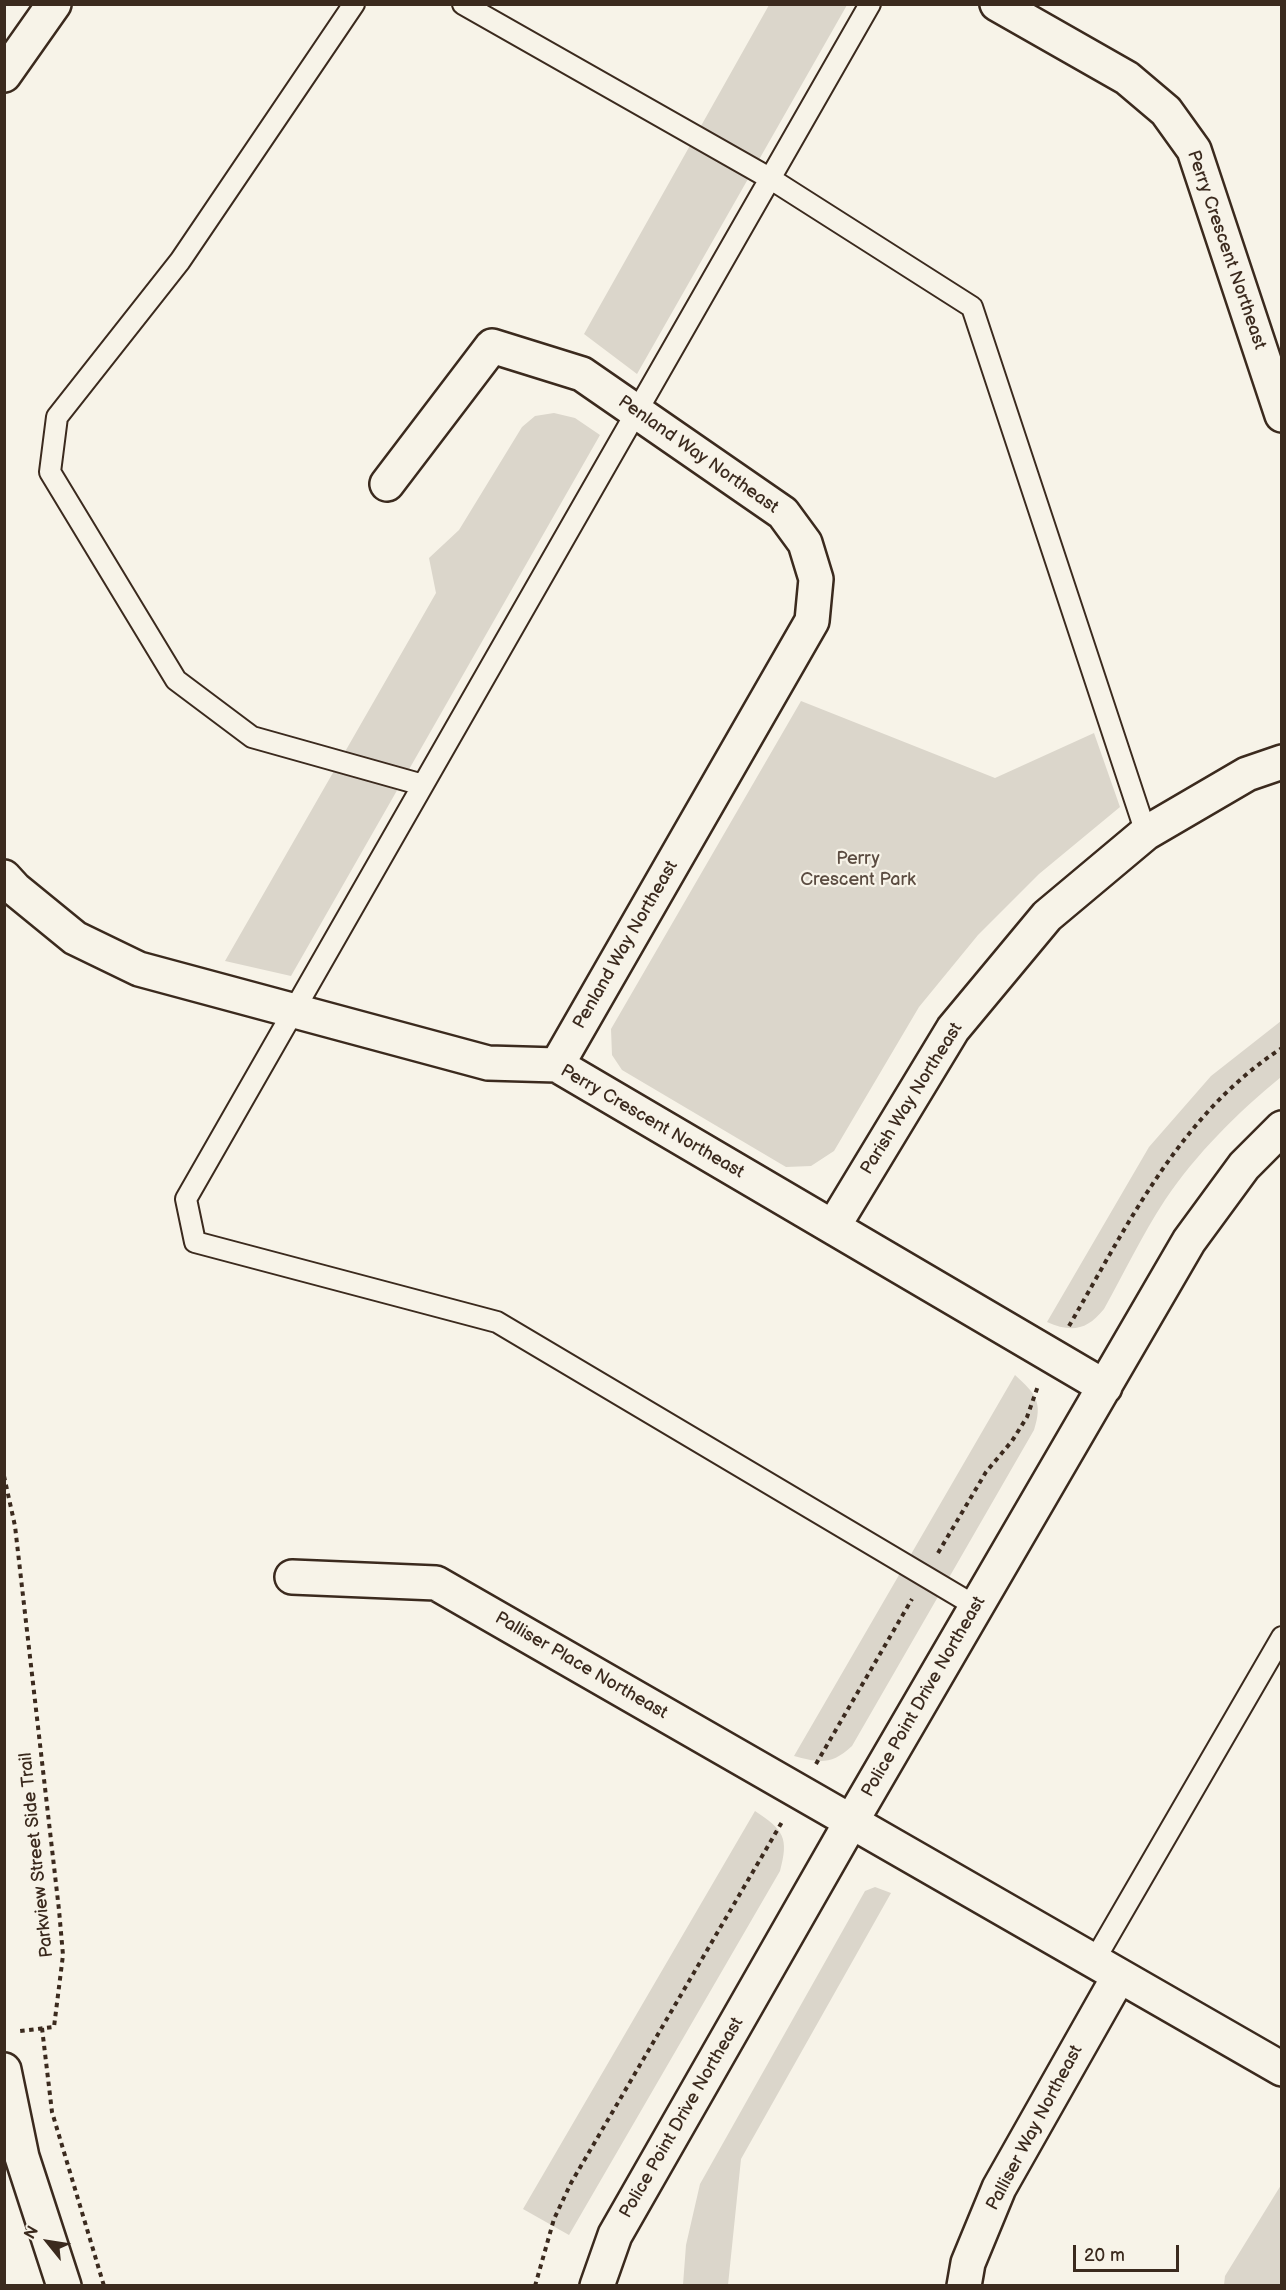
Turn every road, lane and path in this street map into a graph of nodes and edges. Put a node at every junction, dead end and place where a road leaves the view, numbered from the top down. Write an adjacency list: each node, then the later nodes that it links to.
1 (54, 4): 6 (street)
2 (354, 4): 12 (lane)
3 (463, 4): 7 (lane)
4 (870, 4): 7 (lane)
5 (997, 4): 9 (street, Perry Crescent Northeast)
6 (4, 75)
7 (771, 179): 8 (lane); 13 (lane)
8 (636, 413): 10 (street, Penland Way Northeast); 12 (lane); 17 (street, Penland Way Northeast)
9 (1281, 415)
10 (387, 484)
11 (1281, 762): 13 (street, Parish Way Northeast)
12 (423, 785): 15 (lane)
13 (1146, 833): 19 (street, Parish Way Northeast)
14 (4, 877): 15 (street, Perry Crescent Northeast)
15 (295, 1011): 17 (street, Perry Crescent Northeast); 23 (lane)
16 (1281, 1048): 20 (path)
17 (556, 1065): 19 (street, Perry Crescent Northeast)
18 (1281, 1128): 21 (street, Police Point Drive Northeast)
19 (833, 1227): 20 (street, Perry Crescent Northeast)
20 (1052, 1356): 21 (street, Perry Crescent Northeast); 23 (path)
21 (1105, 1387): 25 (street, Police Point Drive Northeast)
22 (4, 1476): 30 (path, Parkview Street Side Trail)
23 (924, 1576): 25 (lane); 27 (path)
24 (292, 1577): 27 (street, Palliser Place Northeast)
25 (977, 1607): 28 (street, Police Point Drive Northeast)
26 (1281, 1637): 29 (lane)
27 (800, 1792): 28 (street, Palliser Place Northeast); 36 (path)
28 (851, 1822): 29 (street); 37 (street, Police Point Drive Northeast)
29 (1106, 1969): 32 (street); 38 (street, Palliser Way Northeast)
30 (42, 2028): 31 (path); 35 (path)
31 (20, 2031)
32 (1281, 2069)
33 (4, 2070): 34 (street)
34 (64, 2286)
35 (104, 2286)
36 (535, 2286)
37 (597, 2286)
38 (964, 2286)

